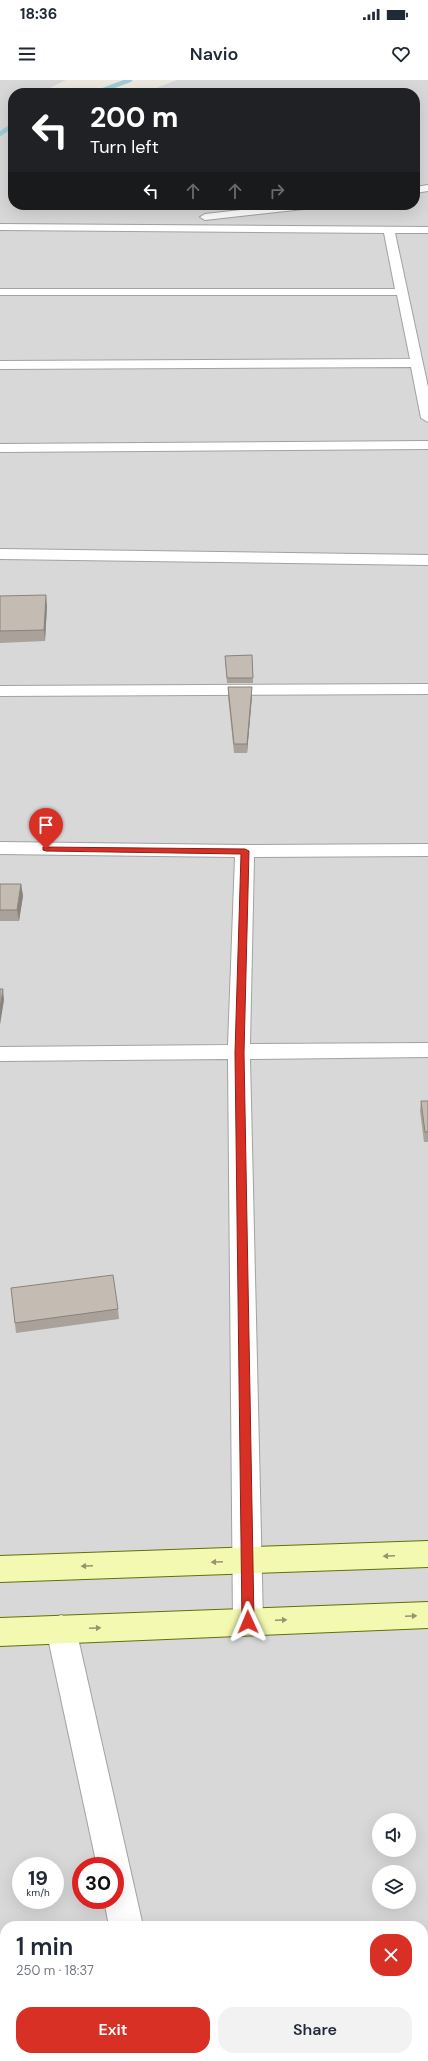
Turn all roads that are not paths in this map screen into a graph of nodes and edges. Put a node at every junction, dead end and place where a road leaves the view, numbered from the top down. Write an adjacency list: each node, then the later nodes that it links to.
1 (269, 210): 3 (street)
2 (0, 227): 3 (street)
3 (112, 228): 4 (street); 6 (street)
4 (389, 230): 5 (street); 8 (street)
5 (428, 230)
6 (30, 238)
7 (0, 292): 8 (street)
8 (402, 292): 9 (street)
9 (416, 363): 10 (street); 11 (street)
10 (0, 365)
11 (428, 418)
12 (428, 445): 13 (street)
13 (0, 448)
14 (0, 554): 15 (street)
15 (428, 560)
16 (428, 689): 17 (street)
17 (0, 690)
18 (0, 848): 20 (street)
19 (428, 850): 20 (street)
20 (245, 851): 22 (street)
21 (428, 1050): 22 (street)
22 (239, 1053): 23 (street); 25 (street)
23 (0, 1054)
24 (428, 1554): 25 (main road, one-way to 25)
25 (246, 1561): 26 (main road, one-way to 26); 28 (street)
26 (0, 1569)
27 (428, 1615): 28 (main road, one-way to 27)
28 (248, 1622): 29 (main road, one-way to 28)
29 (61, 1629): 30 (main road); 31 (street)
30 (0, 1632)
31 (111, 1857)
32 (122, 1909): 33 (street)
33 (125, 1921)

